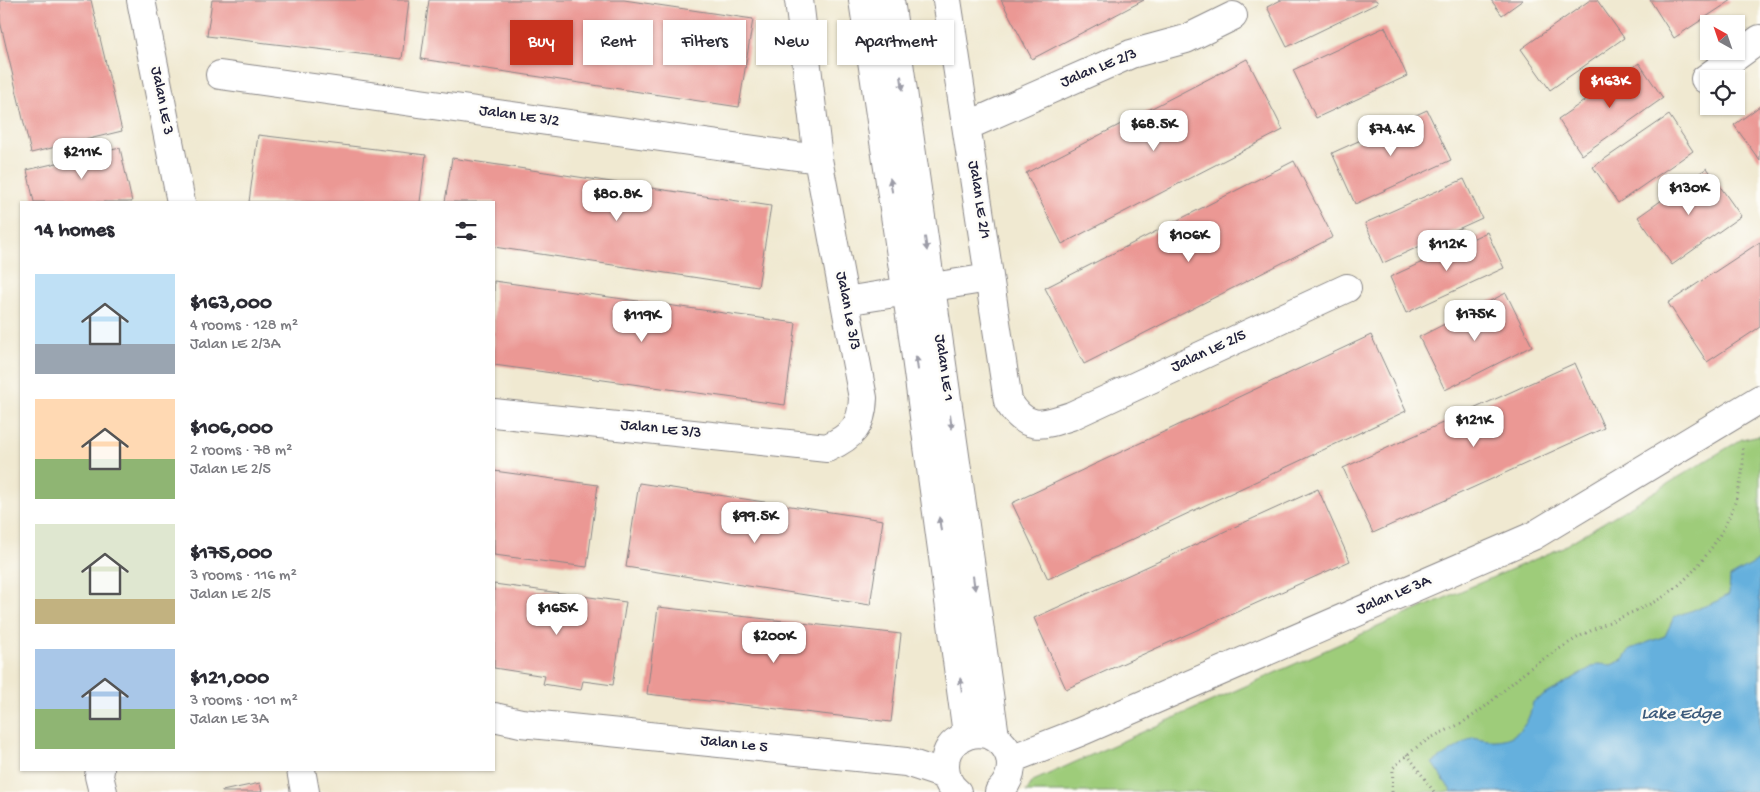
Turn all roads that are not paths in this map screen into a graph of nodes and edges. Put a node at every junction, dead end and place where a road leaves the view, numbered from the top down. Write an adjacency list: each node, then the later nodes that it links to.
1 (141, 0): 12 (street, Jalan LE 3)
2 (799, 0): 11 (street, Jalan Le 3/3)
3 (863, 0): 15 (street, Jalan LE 1, one-way to 3)
4 (890, 0): 15 (street, Jalan LE 1, one-way to 15)
5 (947, 0): 10 (street, Jalan LE 2/1)
6 (1233, 16): 10 (street, Jalan LE 2/3)
7 (1760, 40): 8 (street)
8 (1718, 70)
9 (220, 75): 11 (street, Jalan LE 3/2)
10 (967, 126): 13 (street, Jalan LE 2/1)
11 (818, 159): 16 (street, Jalan Le 3/3)
12 (181, 201)
13 (990, 278): 15 (street); 19 (street, Jalan LE 2/1)
14 (1347, 288): 19 (street, Jalan LE 2/5)
15 (920, 290): 16 (street); 22 (street, Jalan LE 1, one-way to 15); 23 (street, Jalan LE 1, one-way to 23)
16 (845, 301): 20 (street, Jalan Le 3/3)
17 (1760, 399): 24 (street, Jalan LE 3A)
18 (495, 413): 20 (street, Jalan LE 3/3)
19 (1071, 416)
20 (827, 448)
21 (495, 717): 27 (street, Jalan Le 5)
22 (967, 734): 23 (street); 27 (street)
23 (995, 736): 24 (street)
24 (1011, 759): 28 (street)
25 (100, 771): 29 (street)
26 (300, 771): 30 (street)
27 (951, 783)
28 (1000, 791)
29 (103, 792)
30 (305, 792)

